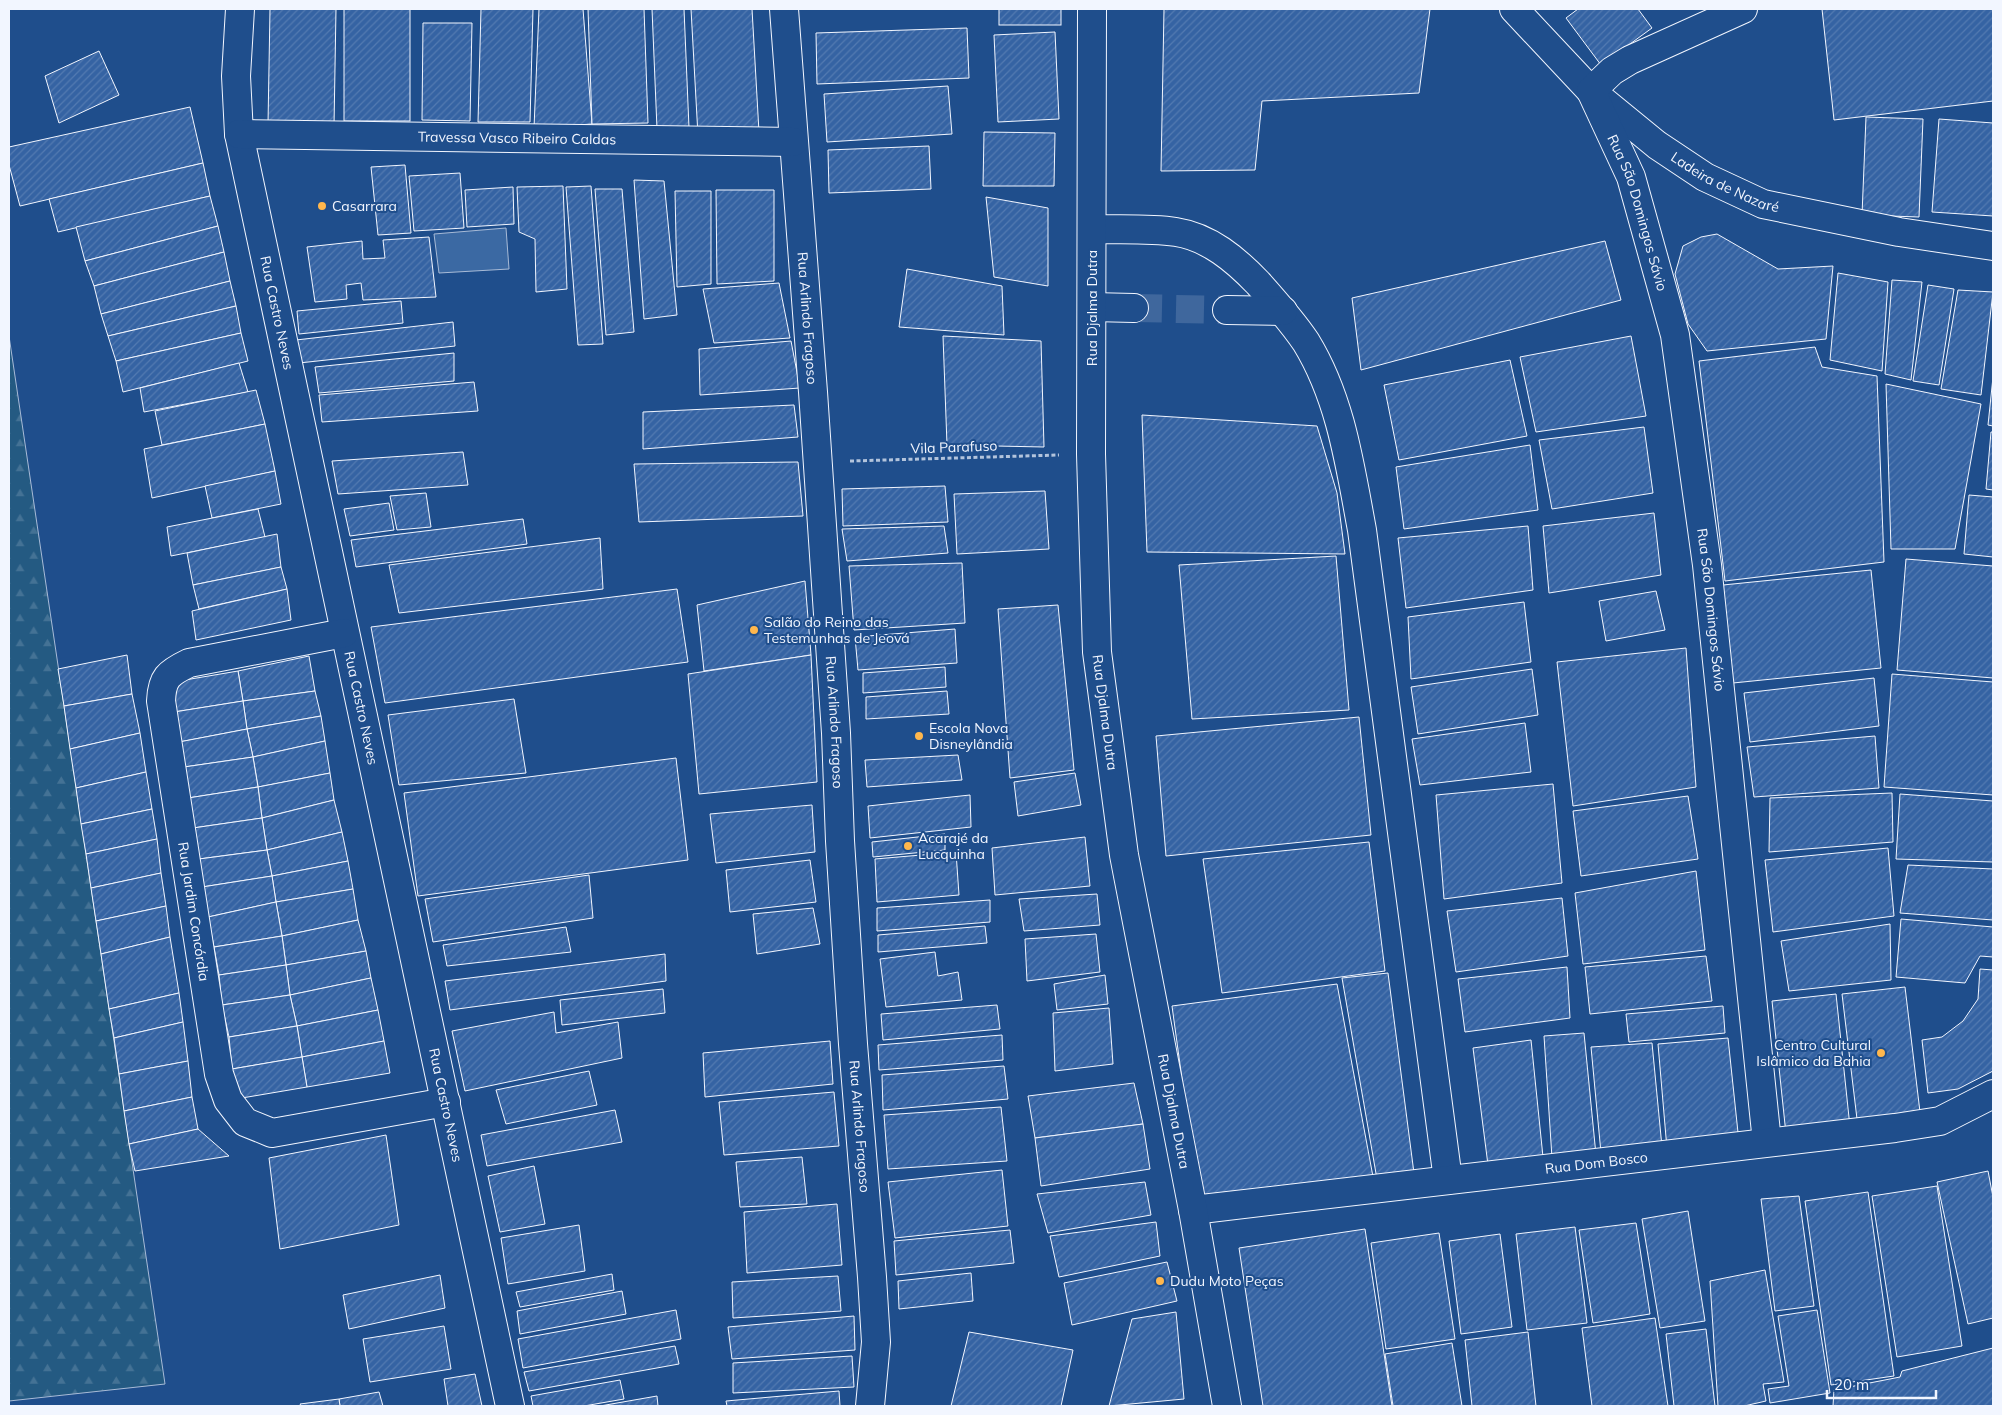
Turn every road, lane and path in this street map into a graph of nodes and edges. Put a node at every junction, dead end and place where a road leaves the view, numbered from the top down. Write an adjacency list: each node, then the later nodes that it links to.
1 (240, 9): 7 (street, Rua Castro Neves)
2 (784, 9): 8 (street, Rua Arlindo Fragoso)
3 (1092, 9): 9 (street, Rua Djalma Dutra)
4 (1514, 9): 6 (street, Ladeira de Nazaré)
5 (1743, 9): 6 (street)
6 (1591, 91): 10 (street, Ladeira de Nazaré); 20 (street, Rua São Domingos Sávio)
7 (239, 134): 8 (street, Travessa Vasco Ribeiro Caldas); 17 (street, Rua Castro Neves)
8 (793, 142): 16 (street, Rua Arlindo Fragoso)
9 (1093, 229): 11 (street, Rua Djalma Dutra); 14 (street)
10 (1993, 246)
11 (1092, 307): 12 (street); 15 (street, Rua Djalma Dutra)
12 (1134, 308)
13 (1227, 310): 14 (street)
14 (1283, 311): 21 (street)
15 (1091, 454): 16 (path, Vila Parafuso); 22 (street, Rua Djalma Dutra)
16 (817, 462): 24 (street, Rua Arlindo Fragoso)
17 (344, 633): 19 (street, Rua Castro Neves); 19 (street, Rua Jardim Concórdia)
18 (1993, 1094): 20 (street, Rua Dom Bosco)
19 (446, 1102): 23 (street, Rua Castro Neves)
20 (1767, 1142): 21 (street, Rua Dom Bosco)
21 (1448, 1180): 22 (street, Rua Dom Bosco)
22 (1193, 1210): 25 (street, Rua Djalma Dutra)
23 (510, 1406)
24 (870, 1406)
25 (1227, 1406)

